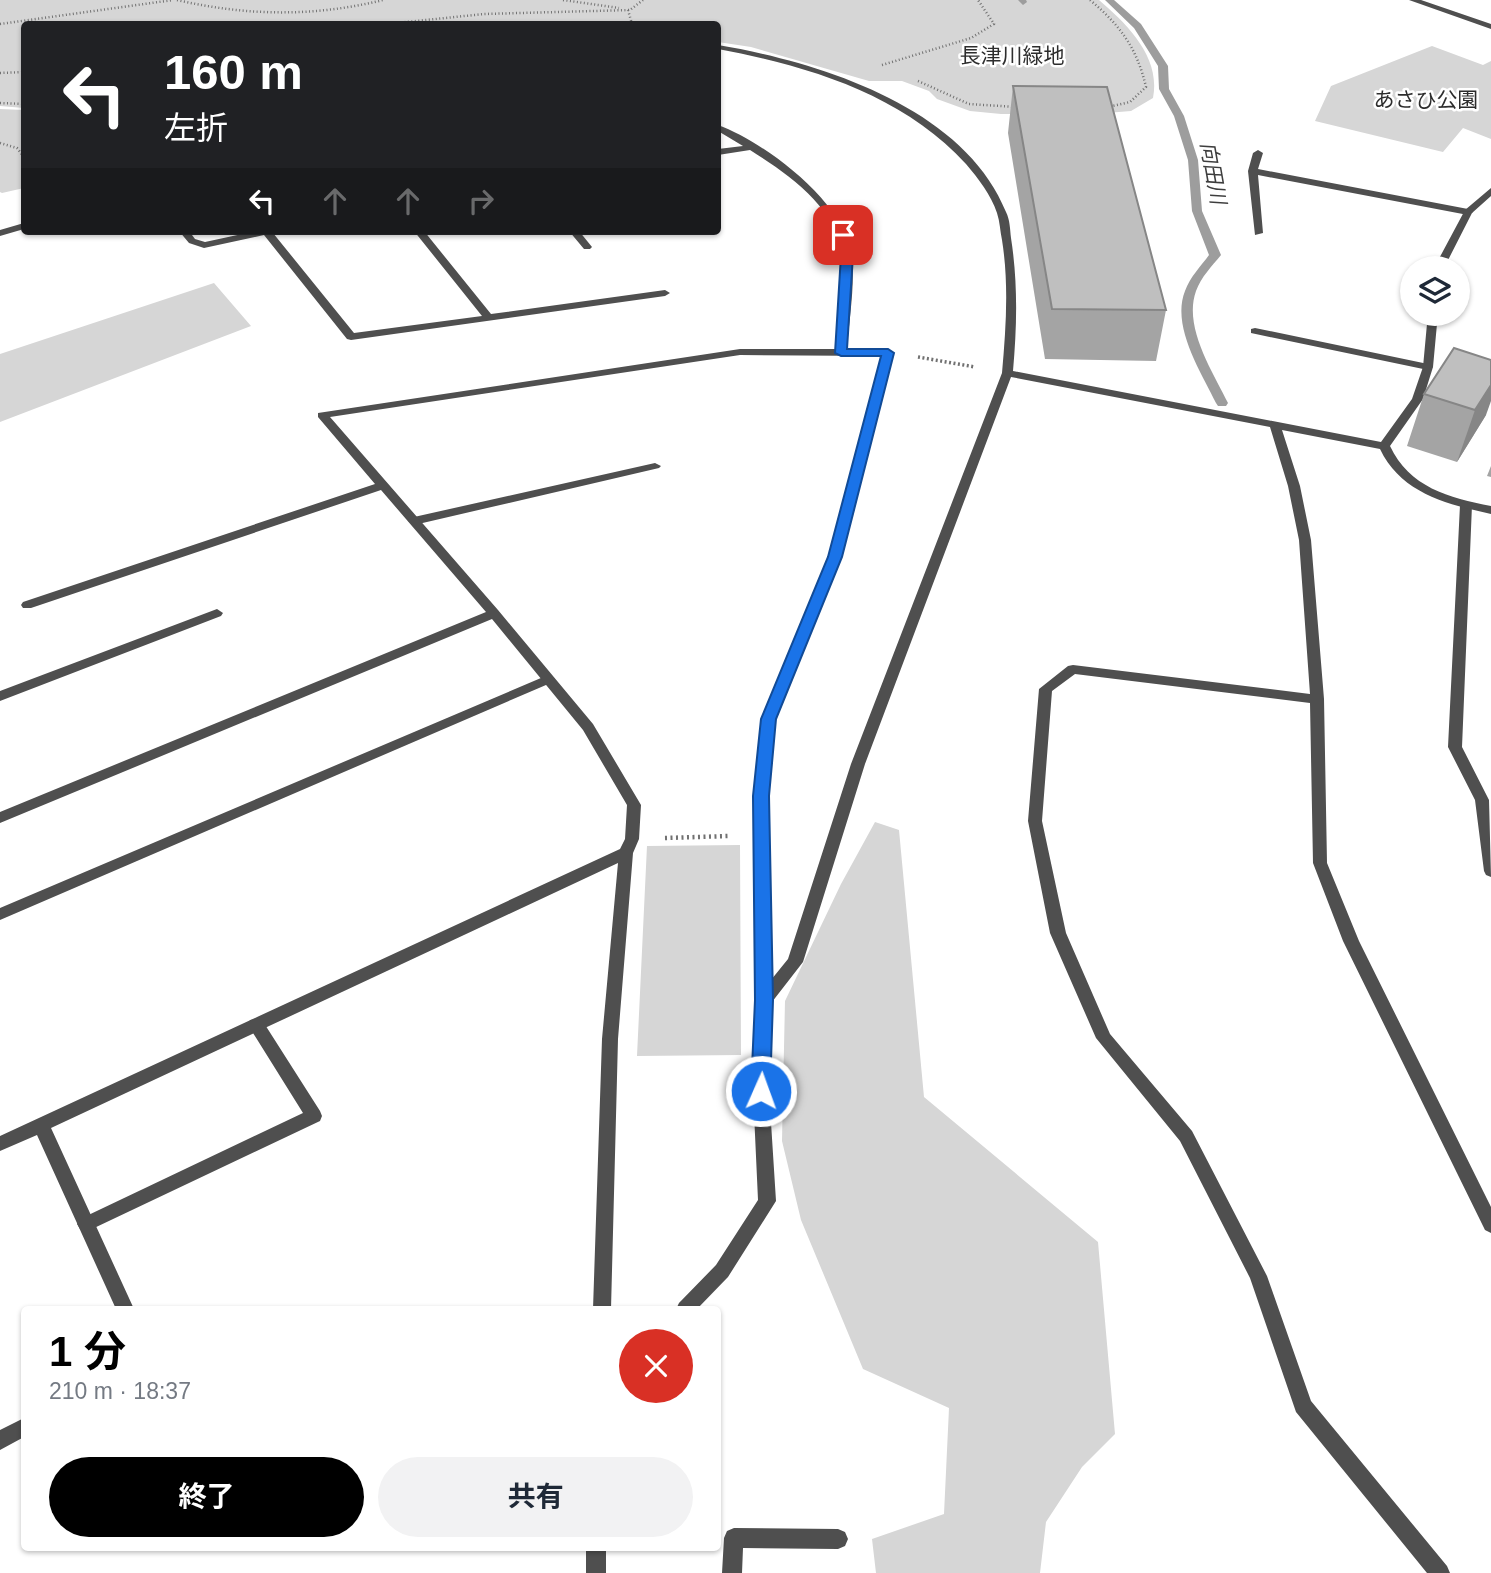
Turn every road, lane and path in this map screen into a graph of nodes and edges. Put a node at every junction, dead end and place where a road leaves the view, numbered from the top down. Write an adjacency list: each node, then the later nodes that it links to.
1 (175, 0): 2 (path); 10 (path)
2 (383, 0)
3 (563, 0): 8 (path)
4 (643, 0): 8 (path)
5 (978, 0): 18 (path)
6 (1090, 0): 22 (path)
7 (1413, 0): 14 (street)
8 (630, 10): 11 (path); 12 (path)
9 (21, 21): 13 (path)
10 (22, 21)
11 (416, 21)
12 (632, 21)
13 (0, 24)
14 (1491, 27)
15 (721, 47): 18 (street)
16 (21, 72): 17 (path)
17 (0, 73)
18 (855, 83): 21 (path); 49 (street)
19 (0, 103): 20 (path)
20 (21, 104)
21 (1027, 107)
22 (1102, 108)
23 (721, 130): 25 (street)
24 (0, 143): 27 (path)
25 (753, 147): 26 (street); 46 (street)
26 (721, 152)
27 (21, 153)
28 (1258, 153): 29 (street)
29 (1253, 172): 31 (street); 34 (street)
30 (1491, 191): 31 (street)
31 (1468, 212): 41 (street)
32 (21, 227): 33 (street)
33 (0, 233)
34 (1258, 233)
35 (187, 235): 36 (street)
36 (250, 235)
37 (272, 235): 43 (street)
38 (422, 235): 43 (street)
39 (577, 235): 40 (street)
40 (587, 247)
41 (1445, 256)
42 (665, 293): 43 (street)
43 (489, 318)
44 (1432, 326): 48 (street)
45 (1255, 331): 48 (street)
46 (841, 353): 47 (street); 53 (street)
47 (888, 353): 49 (path); 68 (street)
48 (1428, 367): 51 (street)
49 (1007, 373): 50 (street); 68 (street)
50 (1275, 424): 51 (street); 62 (street)
51 (1384, 446): 54 (street)
52 (655, 466): 56 (street)
53 (383, 485): 56 (street); 57 (street)
54 (1466, 505): 55 (street); 66 (street)
55 (1491, 510)
56 (414, 520): 59 (street)
57 (27, 606)
58 (217, 613): 61 (street)
59 (494, 613): 60 (street); 63 (street)
60 (548, 680): 65 (street); 67 (street)
61 (0, 696)
62 (1317, 699): 73 (street); 83 (street)
63 (0, 818)
64 (713, 835): 65 (path)
65 (629, 846): 69 (street); 75 (street)
66 (1491, 871)
67 (0, 914)
68 (764, 1000): 76 (street)
69 (256, 1025): 70 (street); 72 (street)
70 (41, 1125): 71 (street); 72 (street)
71 (0, 1144)
72 (86, 1224): 74 (street)
73 (1491, 1225)
74 (124, 1306)
75 (602, 1306)
76 (688, 1306)
77 (21, 1429): 78 (street)
78 (0, 1441)
79 (838, 1539): 82 (street)
80 (596, 1551): 81 (street)
81 (596, 1573)
82 (733, 1573)
83 (1440, 1573)

